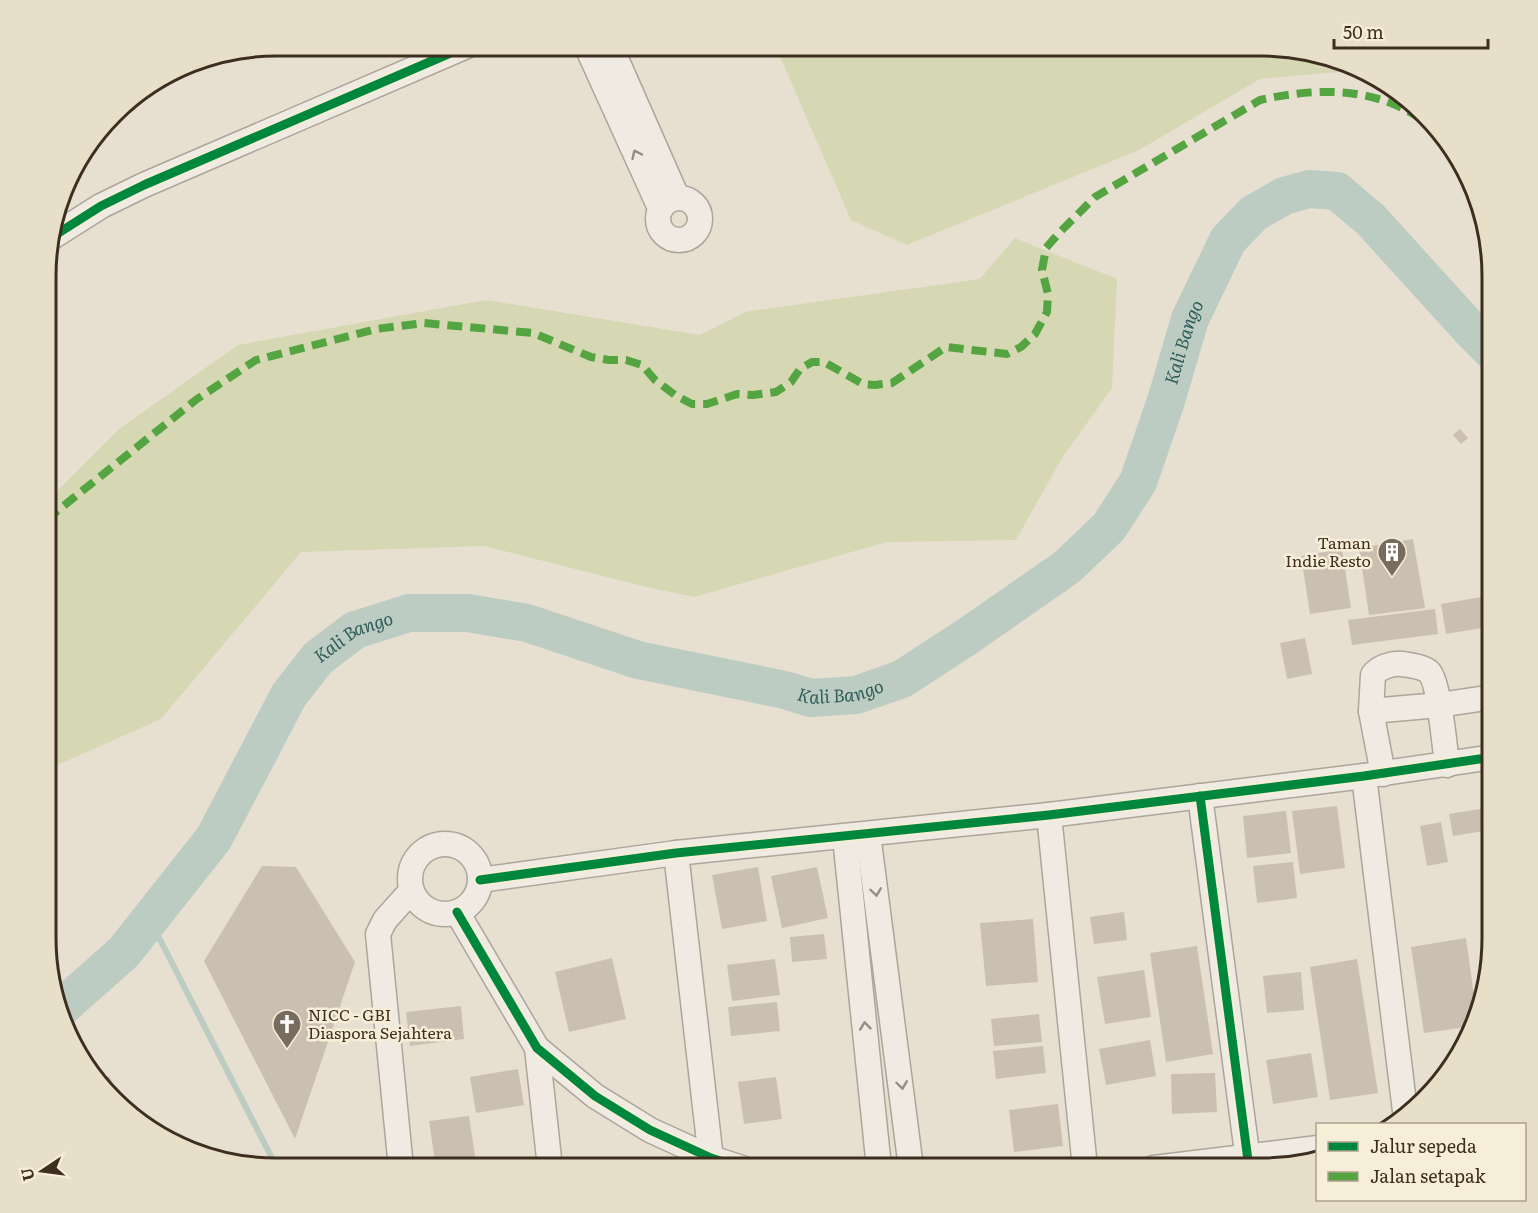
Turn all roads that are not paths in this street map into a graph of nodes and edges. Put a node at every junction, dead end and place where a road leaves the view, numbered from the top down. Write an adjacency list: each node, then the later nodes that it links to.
1 (443, 56): 4 (street)
2 (592, 56): 3 (street, one-way to 2)
3 (614, 56)
4 (60, 232)
5 (1482, 699): 6 (street)
6 (1439, 705): 7 (street); 7 (street); 9 (street)
7 (1371, 711): 10 (street)
8 (1482, 759): 9 (street)
9 (1447, 765): 10 (street)
10 (1373, 775): 11 (street); 19 (street)
11 (1200, 796): 12 (street); 29 (street)
12 (1048, 815): 13 (street); 28 (street)
13 (856, 835): 14 (street); 26 (street, one-way to 13); 27 (street, one-way to 27)
14 (676, 853): 15 (street); 25 (street)
15 (480, 880): 16 (street); 17 (street)
16 (411, 891): 17 (street); 22 (street)
17 (457, 912): 18 (street)
18 (537, 1048): 23 (street); 24 (street)
19 (1404, 1105)
20 (1316, 1148): 21 (street)
21 (1276, 1157)
22 (400, 1158)
23 (549, 1158)
24 (703, 1158)
25 (711, 1158)
26 (878, 1158)
27 (909, 1158)
28 (1084, 1158)
29 (1248, 1158)

